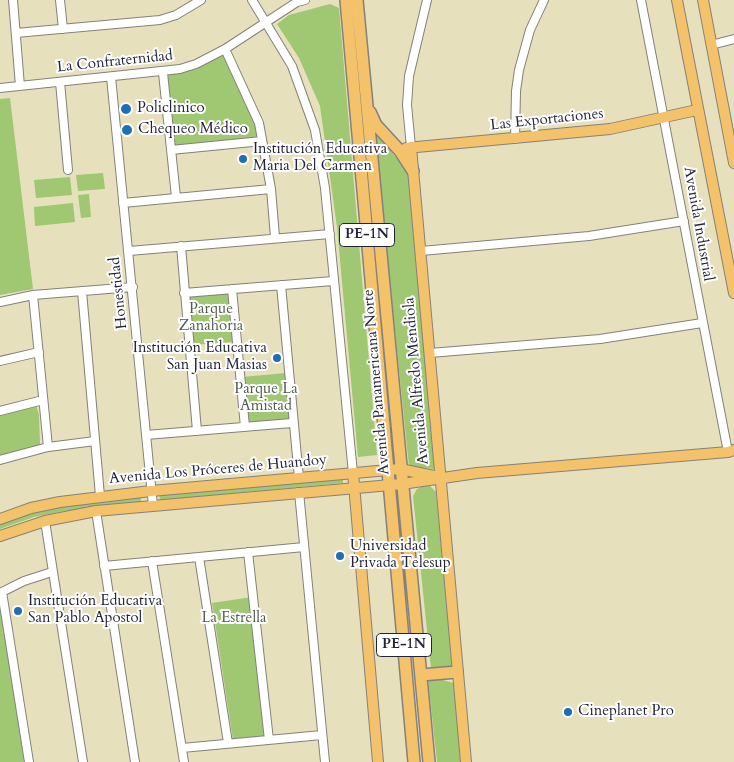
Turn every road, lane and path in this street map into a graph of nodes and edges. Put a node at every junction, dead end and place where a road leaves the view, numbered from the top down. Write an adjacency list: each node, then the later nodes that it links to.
1 (13, 0): 15 (street)
2 (60, 0): 14 (street)
3 (252, 0): 13 (street)
4 (305, 0): 13 (street, La Confraternidad)
5 (346, 0): 67 (highway, Avenida Panamericana Norte / PE-1N)
6 (357, 0): 24 (highway, Avenida Panamericana Norte / PE-1N)
7 (427, 0): 29 (street)
8 (544, 0): 27 (street)
9 (677, 0): 25 (main road)
10 (703, 0): 17 (main road)
11 (197, 1): 14 (street)
12 (644, 1): 26 (street, Avenida Industrial)
13 (266, 22): 18 (street, La Confraternidad); 38 (street)
14 (62, 30): 15 (street)
15 (16, 33): 22 (street)
16 (734, 38): 17 (street)
17 (711, 45): 31 (main road)
18 (225, 48): 19 (street, La Confraternidad); 28 (street)
19 (163, 73): 20 (street, La Confraternidad); 30 (street)
20 (111, 78): 21 (street, La Confraternidad); 36 (street, Honestidad)
21 (60, 82): 22 (street, La Confraternidad); 32 (street)
22 (20, 86): 23 (street, La Confraternidad)
23 (0, 88)
24 (367, 106): 29 (highway); 66 (highway, Avenida Panamericana Norte / PE-1N)
25 (697, 110): 26 (main road, Las Exportaciones); 48 (main road)
26 (665, 118): 27 (main road, Las Exportaciones); 37 (street, Avenida Industrial)
27 (515, 139): 29 (main road, Las Exportaciones)
28 (262, 141): 30 (street); 34 (street)
29 (405, 149): 33 (highway)
30 (171, 150): 35 (street)
31 (734, 163)
32 (68, 170)
33 (413, 171): 42 (main road, Avenida Alfredo Mendiola)
34 (271, 188): 35 (street); 39 (street)
35 (176, 197): 36 (street)
36 (122, 203): 41 (street, Honestidad)
37 (684, 220): 42 (street); 52 (street, Avenida Industrial)
38 (330, 234): 39 (street); 43 (street)
39 (275, 237): 40 (street)
40 (181, 246): 41 (street); 49 (street)
41 (129, 251): 45 (street, Honestidad)
42 (421, 251): 54 (main road, Avenida Alfredo Mendiola)
43 (334, 281): 44 (street); 68 (street)
44 (281, 285): 46 (street); 58 (street)
45 (133, 287): 47 (street); 61 (street, Honestidad)
46 (232, 289): 49 (street); 59 (street)
47 (82, 291): 50 (street); 62 (street)
48 (734, 292)
49 (184, 293): 60 (street)
50 (33, 295): 51 (street); 53 (street)
51 (0, 302)
52 (702, 323): 54 (street); 64 (street, Avenida Industrial)
53 (38, 352): 55 (street); 56 (street)
54 (430, 353): 70 (main road, Avenida Alfredo Mendiola)
55 (0, 361)
56 (43, 400): 57 (street); 63 (street)
57 (0, 411)
58 (292, 423): 59 (street); 69 (street)
59 (245, 427): 60 (street)
60 (198, 431): 61 (street)
61 (146, 435): 74 (street, Honestidad)
62 (95, 441): 63 (street); 76 (street)
63 (48, 447): 65 (street)
64 (732, 452): 70 (main road, Avenida Los Próceres de Huandoy)
65 (0, 460)
66 (400, 469): 67 (main road, Avenida Los Próceres de Huandoy); 70 (main road, Avenida Los Próceres de Huandoy); 71 (highway, Avenida Panamericana Norte / PE-1N)
67 (388, 470): 68 (main road, Avenida Los Próceres de Huandoy); 72 (highway, Avenida Panamericana Norte / PE-1N)
68 (353, 473): 69 (main road, Avenida Los Próceres de Huandoy); 73 (main road)
69 (299, 478): 74 (main road, Avenida Los Próceres de Huandoy)
70 (440, 478): 71 (main road, Avenida Los Próceres de Huandoy); 89 (main road, Avenida Alfredo Mendiola)
71 (402, 484): 72 (main road, Avenida Los Próceres de Huandoy); 90 (highway, Avenida Panamericana Norte / PE-1N)
72 (389, 485): 73 (main road, Avenida Los Próceres de Huandoy); 101 (highway, Avenida Panamericana Norte / PE-1N)
73 (354, 488): 75 (main road, Avenida Los Próceres de Huandoy); 100 (main road)
74 (151, 491): 76 (main road, Avenida Los Próceres de Huandoy); 77 (street, Honestidad)
75 (299, 492): 77 (main road, Avenida Los Próceres de Huandoy); 82 (street)
76 (100, 496): 79 (main road, Avenida Los Próceres de Huandoy)
77 (153, 506): 78 (main road, Avenida Los Próceres de Huandoy)
78 (96, 511): 80 (main road, Avenida Los Próceres de Huandoy); 86 (street)
79 (0, 519)
80 (45, 520): 81 (main road, Avenida Los Próceres de Huandoy); 87 (street)
81 (0, 536)
82 (304, 547): 83 (street); 91 (street)
83 (248, 552): 84 (street); 92 (street)
84 (199, 557): 85 (street); 93 (street)
85 (152, 561): 86 (street); 94 (street)
86 (104, 566): 97 (street)
87 (52, 572): 88 (street); 96 (street)
88 (1, 592): 95 (street)
89 (457, 672): 90 (highway); 103 (main road, Avenida Alfredo Mendiola)
90 (421, 675): 102 (highway, Avenida Panamericana Norte / PE-1N)
91 (322, 735): 92 (street); 99 (street)
92 (269, 740): 93 (street)
93 (228, 742): 94 (street)
94 (182, 748): 98 (street)
95 (29, 762)
96 (83, 762)
97 (135, 762)
98 (184, 762)
99 (325, 762)
100 (378, 762)
101 (414, 762)
102 (429, 762)
103 (466, 762)

